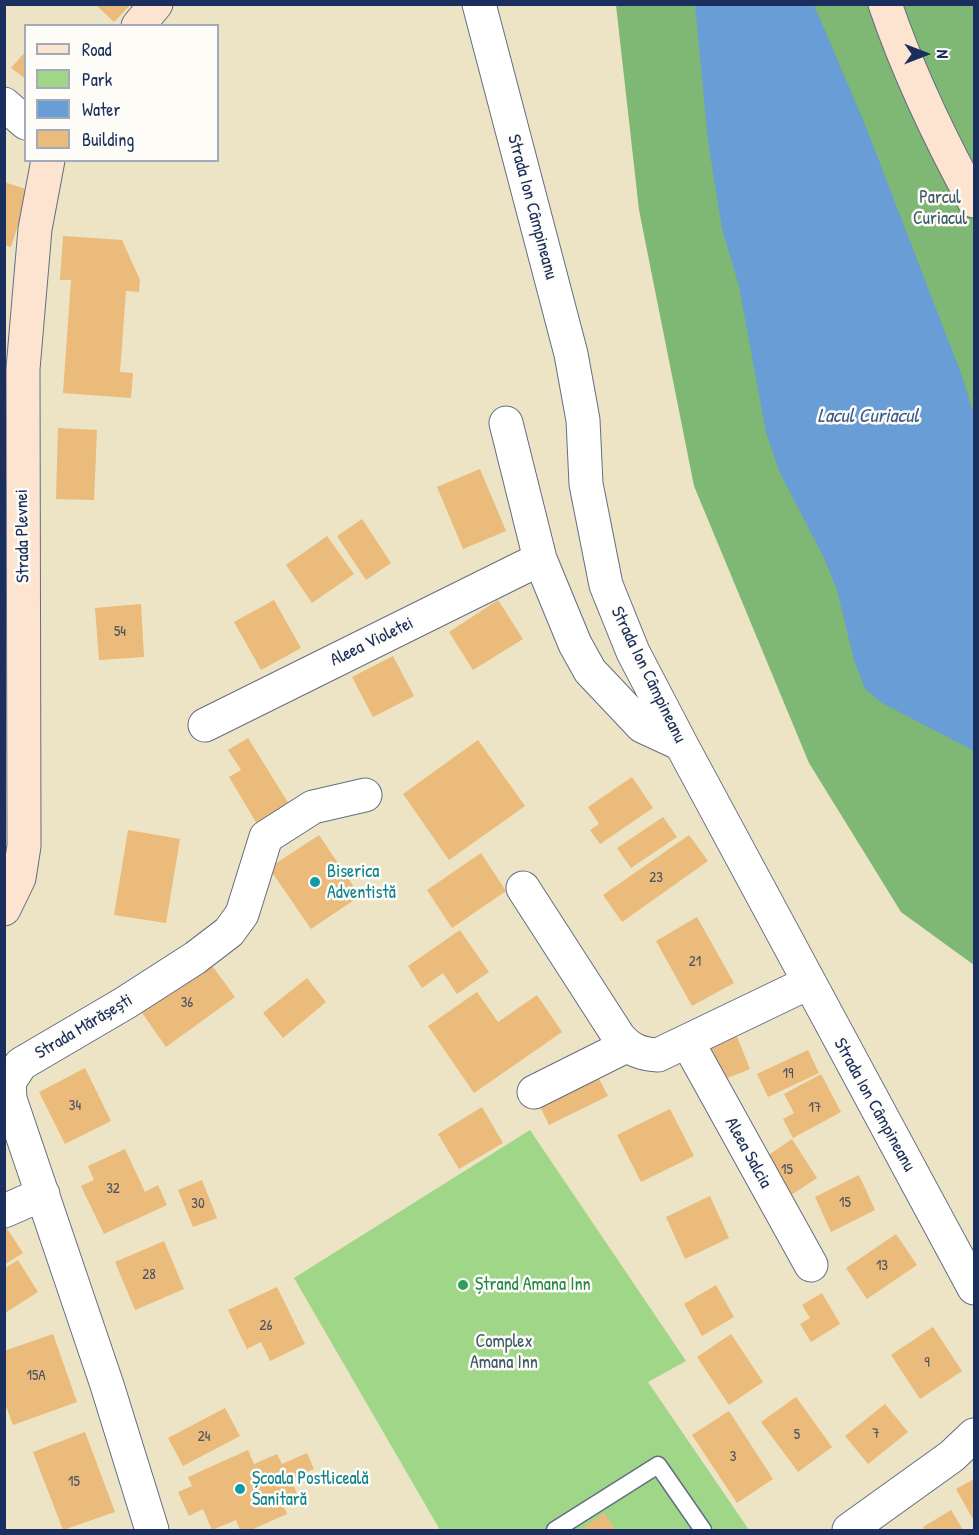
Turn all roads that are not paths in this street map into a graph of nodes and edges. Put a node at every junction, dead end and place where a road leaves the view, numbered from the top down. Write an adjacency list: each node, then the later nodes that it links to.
1 (156, 4): 4 (main road)
2 (479, 4): 12 (street, Strada Ion Câmpineanu)
3 (885, 4): 8 (main road)
4 (140, 24)
5 (4, 104): 6 (street)
6 (24, 121)
7 (48, 162): 15 (main road, Strada Plevnei)
8 (975, 201)
9 (506, 423): 10 (street)
10 (540, 559): 11 (street, Aleea Violetei); 12 (street)
11 (205, 725)
12 (681, 744): 16 (street, Strada Ion Câmpineanu)
13 (365, 795): 20 (street, Strada Mărășești)
14 (523, 888): 18 (street)
15 (4, 909)
16 (808, 983): 17 (street); 23 (street, Strada Ion Câmpineanu)
17 (687, 1041): 18 (street); 22 (street, Aleea Salcia)
18 (626, 1046): 19 (street)
19 (534, 1092)
20 (43, 1194): 21 (street); 25 (street, Strada Mărășești)
21 (4, 1211)
22 (811, 1265)
23 (975, 1288)
24 (975, 1435): 28 (street)
25 (152, 1530)
26 (555, 1530): 27 (lane)
27 (703, 1530)
28 (849, 1530)

